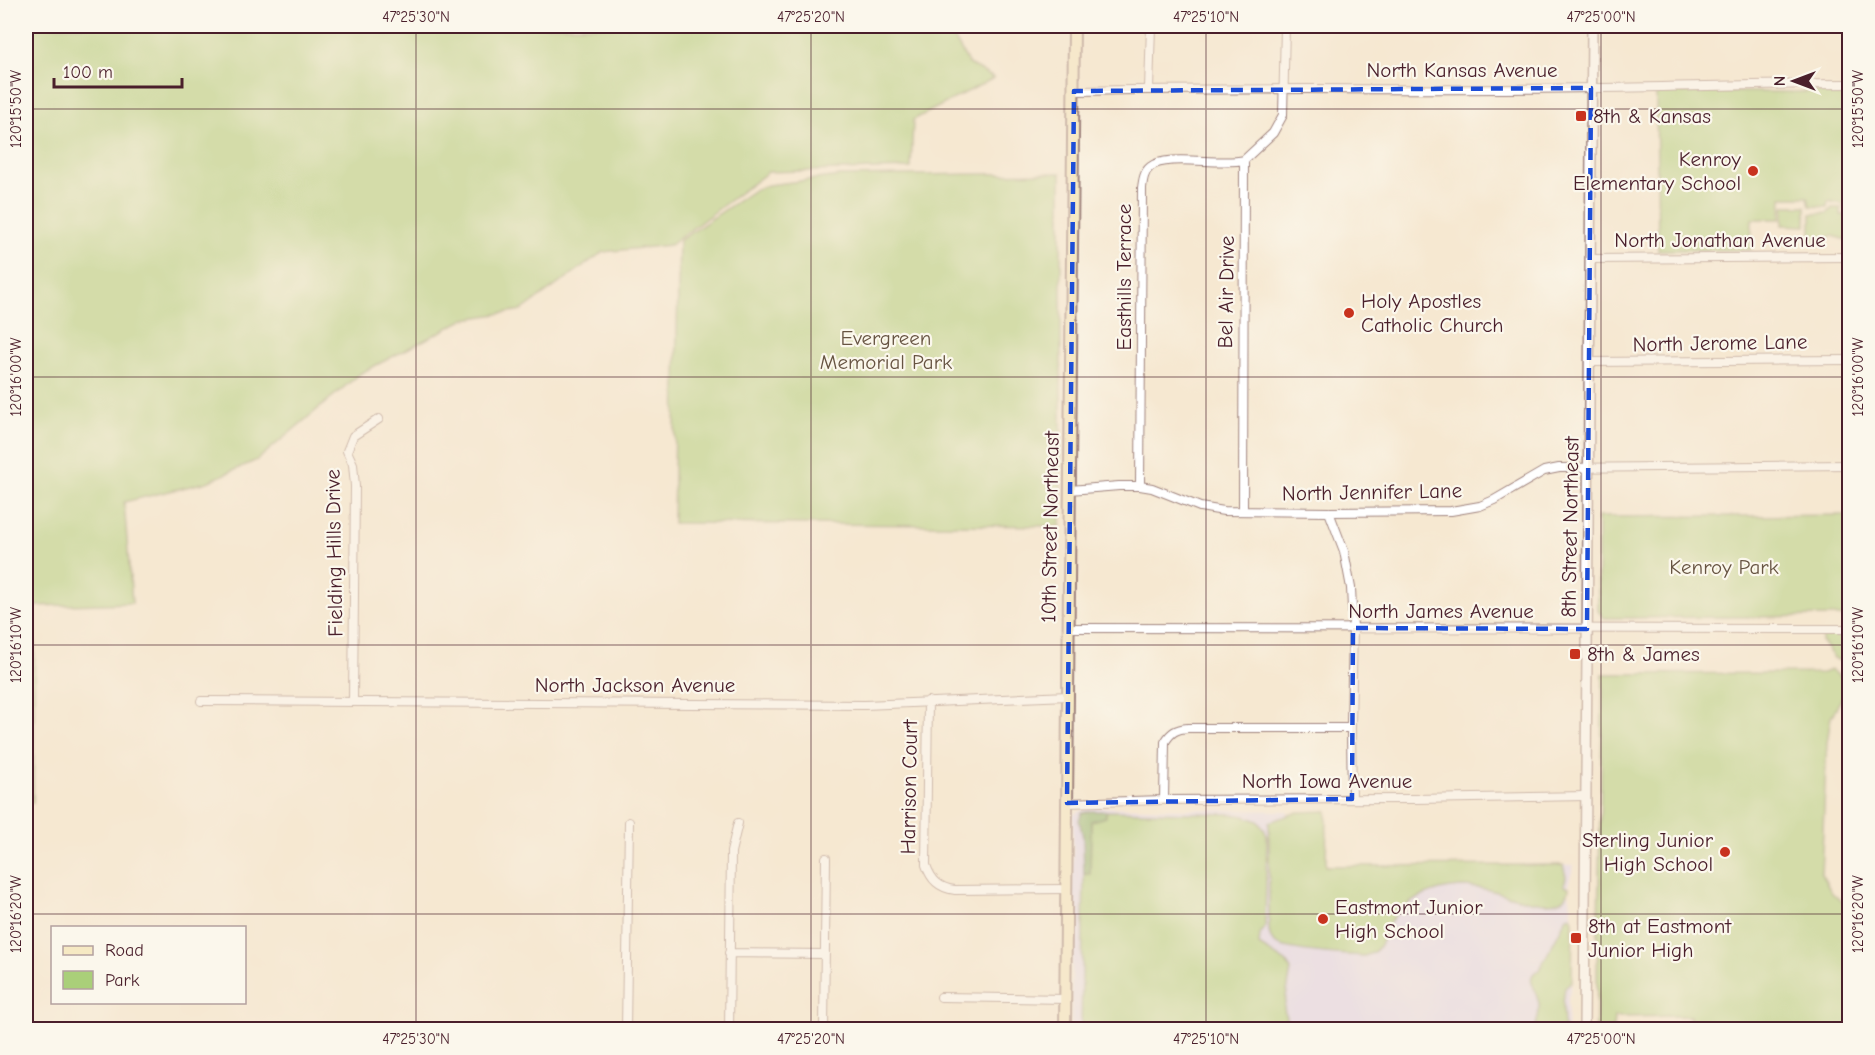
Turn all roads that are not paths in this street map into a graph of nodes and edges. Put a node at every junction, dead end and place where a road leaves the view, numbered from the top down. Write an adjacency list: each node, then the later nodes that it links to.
1 (1074, 26): 9 (main road, 10th Street Northeast)
2 (1151, 26): 7 (street)
3 (1285, 26): 8 (street)
4 (1592, 26): 6 (street, 8th Street Northeast)
5 (1850, 84): 6 (street, North Kansas Avenue)
6 (1590, 88): 8 (street, North Kansas Avenue); 12 (street, 8th Street Northeast)
7 (1149, 89): 8 (street, North Kansas Avenue); 9 (street, North Kansas Avenue)
8 (1284, 89): 10 (street)
9 (1074, 91): 19 (main road, 10th Street Northeast)
10 (1244, 160): 18 (street, Easthills Terrace); 20 (street, Bel Air Drive)
11 (1850, 257): 12 (street, North Jonathan Avenue)
12 (1590, 259): 14 (street, 8th Street Northeast)
13 (1850, 360): 14 (street, North Jerome Lane)
14 (1590, 362): 17 (street, 8th Street Northeast)
15 (379, 419): 29 (street, Fielding Hills Drive)
16 (1850, 465): 17 (street, North Jennifer Lane)
17 (1589, 467): 21 (street, North Jennifer Lane); 24 (street, 8th Street Northeast)
18 (1140, 486): 19 (street, North Jennifer Lane); 20 (street, North Jennifer Lane)
19 (1070, 490): 22 (main road, 10th Street Northeast)
20 (1243, 511): 21 (street, North Jennifer Lane)
21 (1329, 512): 23 (street)
22 (1068, 628): 23 (street, North James Avenue); 26 (main road, 10th Street Northeast)
23 (1353, 628): 24 (street, North James Avenue); 30 (street)
24 (1587, 629): 25 (street, North James Avenue); 31 (street, 8th Street Northeast)
25 (1850, 629)
26 (1068, 696): 28 (street, North Jackson Avenue); 34 (main road, 10th Street Northeast)
27 (201, 701): 29 (street, North Jackson Avenue)
28 (928, 701): 29 (street, North Jackson Avenue); 38 (street, Harrison Court)
29 (353, 702)
30 (1351, 728): 32 (street); 33 (street)
31 (1586, 796): 32 (street, North Iowa Avenue); 47 (street, 8th Street Northeast)
32 (1352, 799): 33 (street, North Iowa Avenue)
33 (1164, 800): 34 (street, North Iowa Avenue)
34 (1067, 803): 38 (main road, 10th Street Northeast)
35 (629, 822): 43 (street)
36 (738, 822): 39 (street)
37 (826, 858): 40 (street)
38 (1066, 889): 42 (main road, 10th Street Northeast)
39 (729, 953): 40 (street); 44 (street)
40 (825, 954): 45 (street)
41 (941, 998): 42 (street)
42 (1065, 999): 46 (main road, 10th Street Northeast)
43 (626, 1029)
44 (729, 1029)
45 (824, 1029)
46 (1065, 1029)
47 (1584, 1029)

